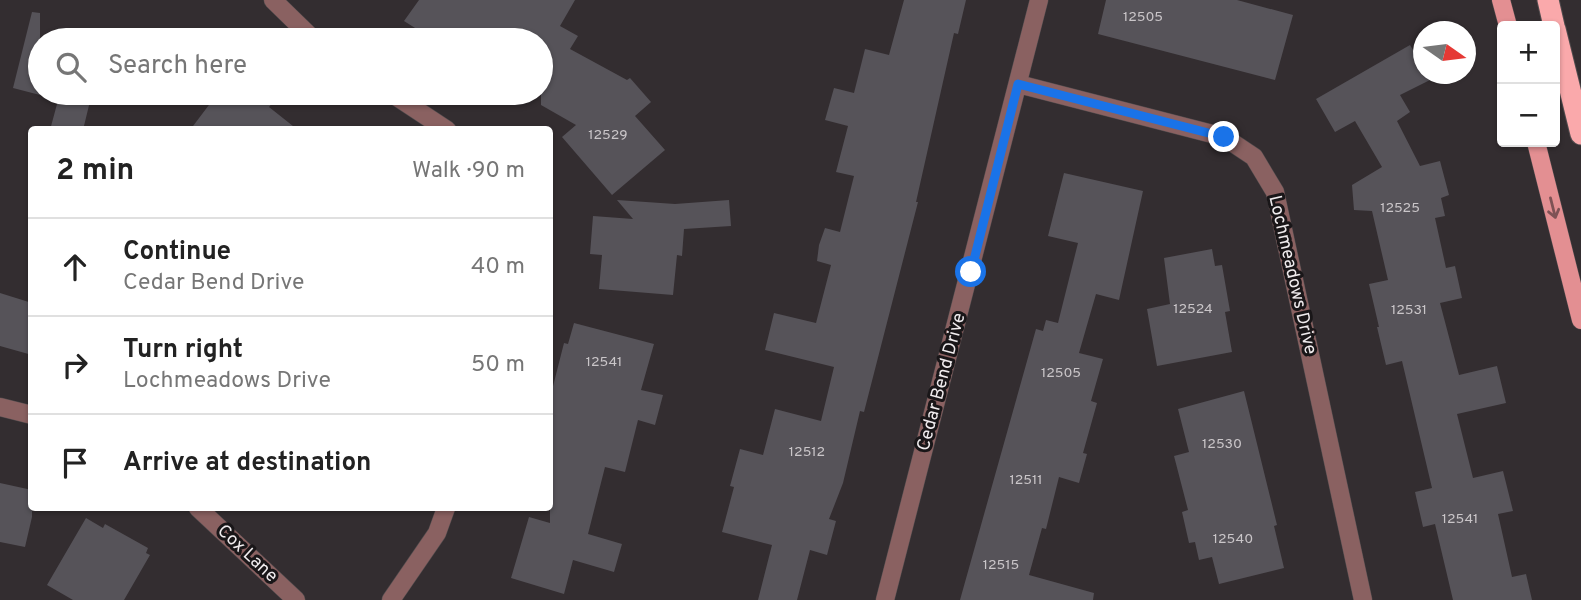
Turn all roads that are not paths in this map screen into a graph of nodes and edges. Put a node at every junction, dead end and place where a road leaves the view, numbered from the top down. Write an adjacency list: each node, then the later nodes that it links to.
1 (273, 0): 7 (street)
2 (1039, 0): 9 (street, Cedar Bend Drive)
3 (1501, 0): 5 (main road)
4 (1548, 0): 6 (highway)
5 (1507, 21)
6 (1553, 21)
7 (302, 28)
8 (1560, 51): 12 (highway)
9 (1018, 84): 21 (street, Cedar Bend Drive); 22 (street, Lochmeadows Drive)
10 (409, 105): 11 (street)
11 (441, 126)
12 (1581, 134)
13 (1537, 147): 14 (main road, one-way to 14)
14 (1581, 320)
15 (0, 407): 16 (street)
16 (28, 414)
17 (201, 511): 19 (street, Cox Lane)
18 (445, 511): 20 (street)
19 (296, 600)
20 (391, 600)
21 (885, 600)
22 (1363, 600)

